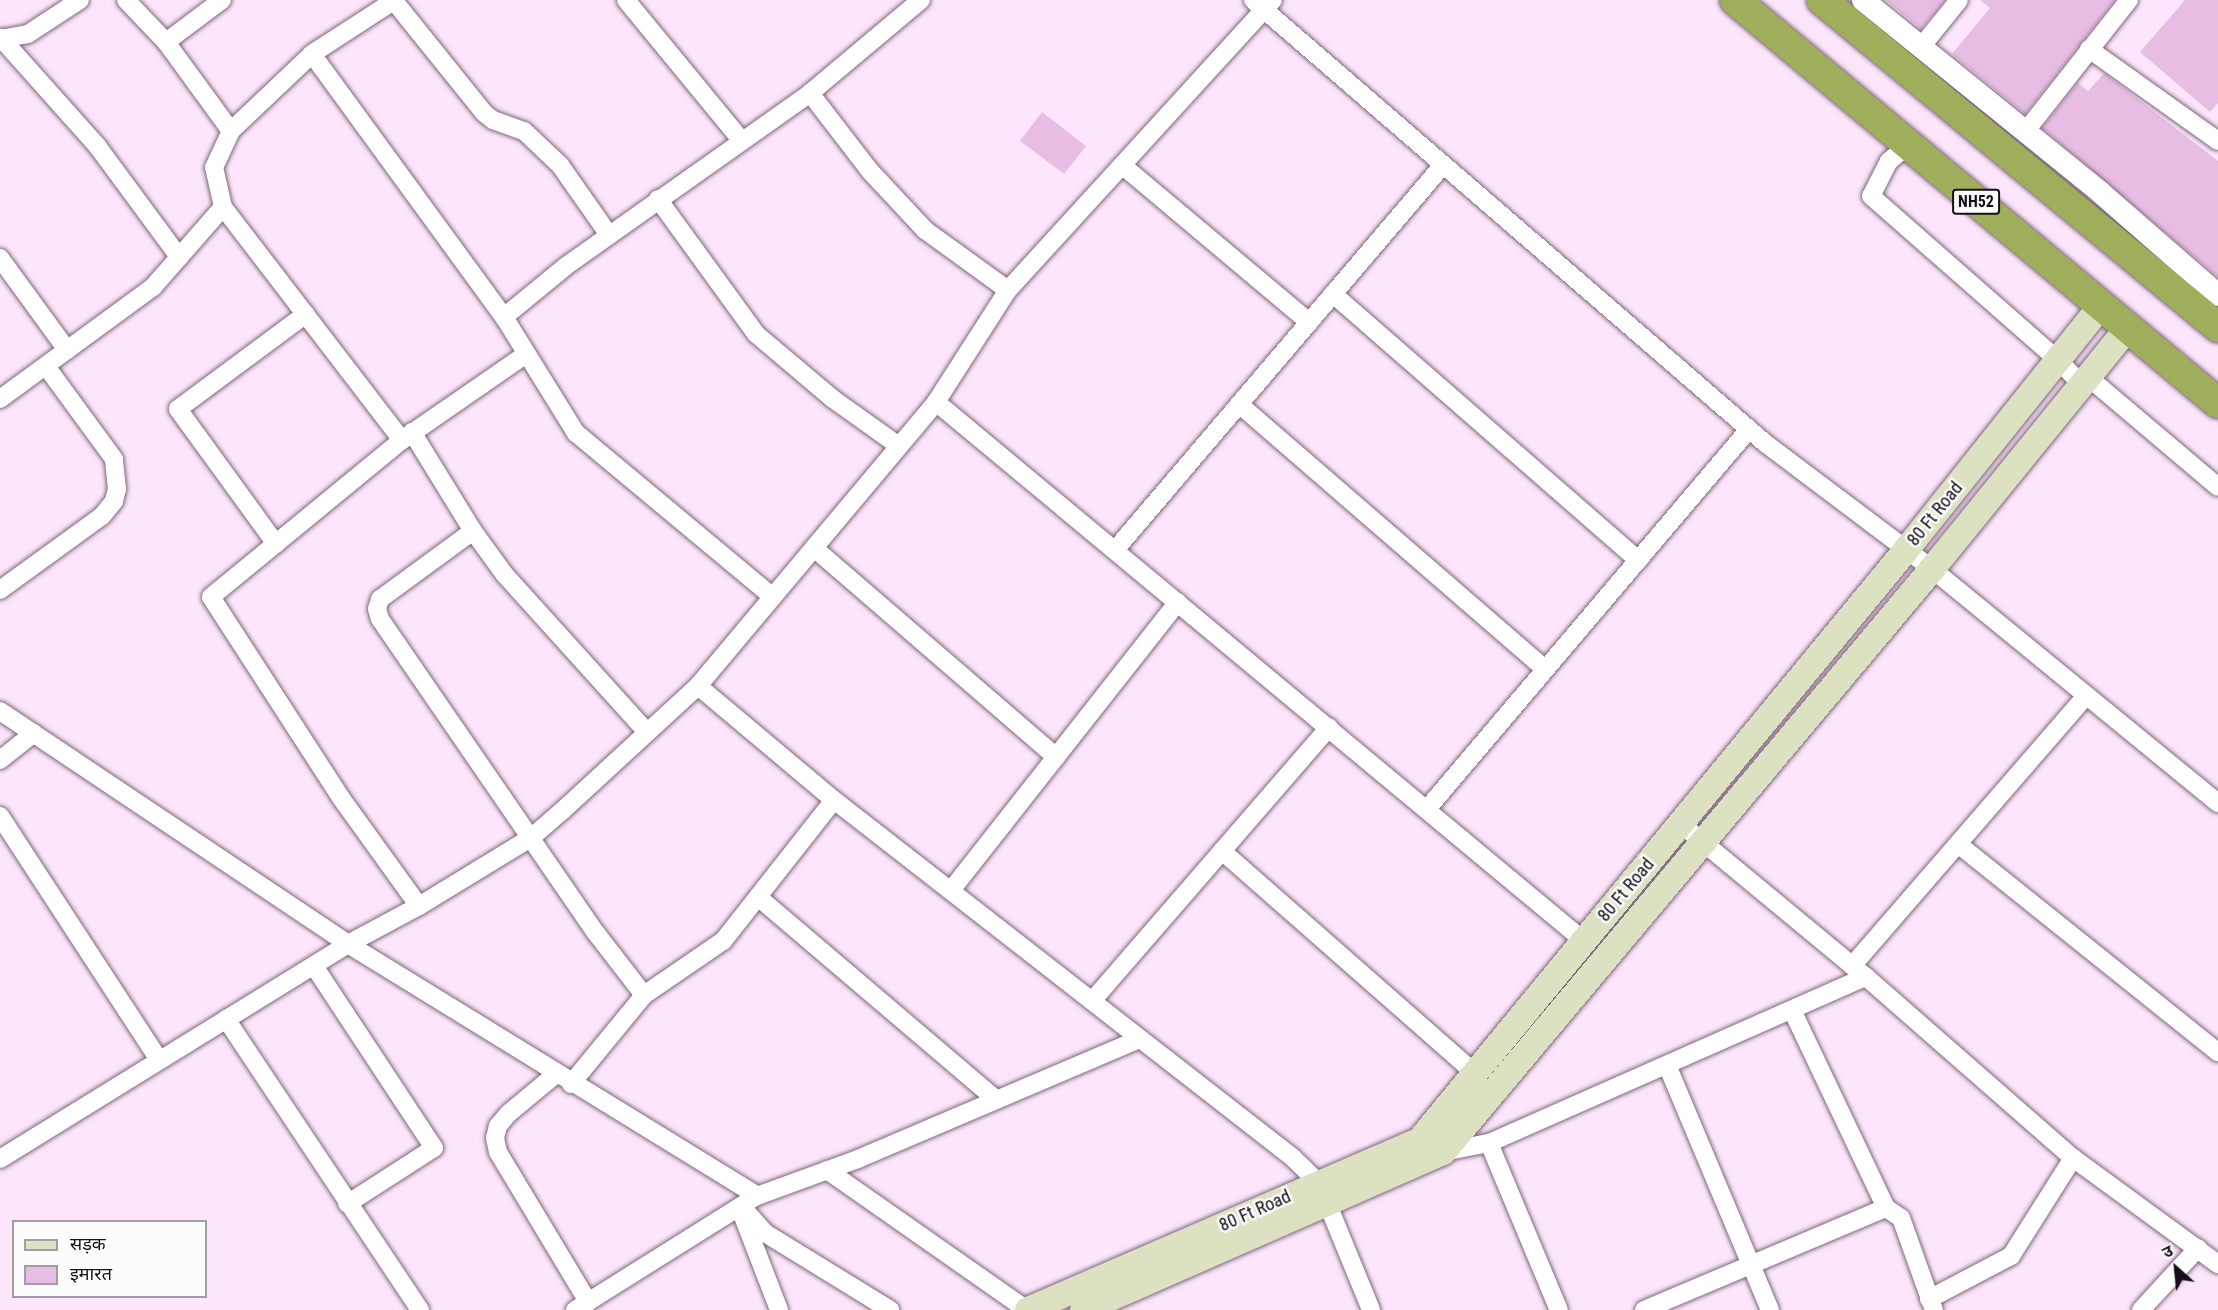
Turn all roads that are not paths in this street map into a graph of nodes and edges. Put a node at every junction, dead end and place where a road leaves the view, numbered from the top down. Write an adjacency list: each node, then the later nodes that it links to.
1 (80, 0): 13 (street)
2 (126, 0): 14 (street)
3 (222, 0): 14 (street)
4 (395, 0): 17 (street); 28 (street)
5 (627, 0): 21 (street)
6 (1735, 0): 34 (highway, NH52)
7 (1822, 0): 38 (highway)
8 (1863, 0): 15 (street)
9 (1959, 0): 15 (street)
10 (2129, 0): 16 (street)
11 (914, 2): 18 (street)
12 (1263, 3): 24 (street); 25 (street)
13 (0, 38): 29 (street)
14 (166, 42): 19 (street)
15 (1921, 47): 20 (street)
16 (2089, 49): 20 (street); 22 (street)
17 (312, 54): 19 (street); 36 (street)
18 (810, 93): 21 (street); 31 (street)
19 (231, 131): 27 (street)
20 (2025, 132): 33 (street)
21 (740, 139): 26 (street)
22 (2218, 141)
23 (1901, 151): 42 (street)
24 (1443, 165): 32 (street); 49 (street)
25 (1123, 166): 31 (street); 37 (street)
26 (658, 199): 28 (street); 51 (street)
27 (223, 207): 29 (street); 35 (street)
28 (609, 235): 36 (street)
29 (179, 257): 40 (street)
30 (0, 258): 40 (street)
31 (1008, 290): 46 (street)
32 (1333, 294): 37 (street); 58 (street)
33 (2218, 295)
34 (2100, 307): 39 (highway, NH52); 42 (main road, 80 Ft Road)
35 (306, 314): 50 (street); 54 (street)
36 (504, 317): 41 (street)
37 (1309, 322): 48 (street)
38 (2218, 327)
39 (2128, 328): 44 (main road, 80 Ft Road); 47 (highway, NH52)
40 (67, 350): 43 (street)
41 (526, 354): 50 (street); 61 (street)
42 (2058, 360): 44 (street); 57 (main road, 80 Ft Road)
43 (46, 366): 45 (street); 60 (street)
44 (2085, 381): 52 (street); 59 (main road, 80 Ft Road)
45 (0, 399)
46 (936, 402): 51 (street); 56 (street)
47 (2218, 403)
48 (1239, 404): 56 (street); 63 (street)
49 (1749, 429): 57 (street); 58 (street)
50 (407, 436): 53 (street); 54 (street)
51 (899, 446): 55 (street)
52 (2218, 487)
53 (473, 531): 68 (street); 77 (street)
54 (276, 544): 83 (street)
55 (814, 548): 61 (street); 70 (street)
56 (1115, 550): 62 (street)
57 (1906, 550): 59 (street); 76 (main road, 80 Ft Road)
58 (1638, 560): 63 (street)
59 (1932, 569): 65 (street); 78 (main road, 80 Ft Road)
60 (0, 590)
61 (773, 597): 64 (street)
62 (1178, 602): 67 (street); 70 (street)
63 (1545, 669): 74 (street)
64 (698, 686): 68 (street); 72 (street)
65 (2085, 697): 73 (street); 79 (street)
66 (0, 711): 69 (street)
67 (1329, 727): 74 (street); 80 (street)
68 (647, 732): 77 (street)
69 (34, 733): 71 (street); 85 (street)
70 (1056, 757): 81 (street)
71 (0, 760)
72 (834, 800): 81 (street); 82 (street)
73 (2218, 803)
74 (1427, 809): 84 (street)
75 (0, 816): 94 (street)
76 (1681, 824): 78 (street); 84 (main road, 80 Ft Road)
77 (532, 837): 83 (street); 88 (street)
78 (1702, 841): 87 (street); 100 (main road, 80 Ft Road)
79 (1958, 844): 87 (street); 93 (street)
80 (1222, 851): 89 (street); 96 (street)
81 (952, 889): 89 (street)
82 (758, 897): 88 (street); 98 (street)
83 (419, 906): 85 (street)
84 (1584, 941): 96 (main road, 80 Ft Road)
85 (348, 944): 86 (street); 97 (street)
86 (314, 966): 91 (street); 106 (street)
87 (1859, 971): 90 (street); 101 (street)
88 (644, 995): 97 (street)
89 (1092, 1001): 92 (street)
90 (1792, 1010): 95 (street); 108 (street)
91 (226, 1018): 94 (street); 106 (street)
92 (1139, 1039): 98 (street); 104 (street)
93 (2218, 1052)
94 (159, 1060): 102 (street)
95 (1666, 1065): 99 (street); 111 (street)
96 (1475, 1073): 104 (main road, 80 Ft Road)
97 (563, 1079): 105 (street); 113 (street)
98 (995, 1099): 103 (street)
99 (1489, 1143): 100 (street); 120 (street)
100 (1443, 1152): 104 (main road, 80 Ft Road)
101 (2073, 1158): 109 (street); 112 (street)
102 (0, 1159)
103 (827, 1170): 105 (street); 117 (street)
104 (1323, 1195): 117 (main road, 80 Ft Road); 118 (main road, 80 Ft Road); 119 (street)
105 (757, 1196): 107 (street)
106 (347, 1204): 114 (street)
107 (740, 1207): 113 (street); 115 (street); 116 (street)
108 (1886, 1209): 111 (street); 112 (street)
109 (2198, 1248): 110 (street); 123 (street)
110 (2218, 1264)
111 (1750, 1265): 121 (street); 122 (street)
112 (1932, 1304)
113 (581, 1306)
114 (420, 1310)
115 (779, 1310)
116 (890, 1310)
117 (1028, 1310)
118 (1083, 1310)
119 (1371, 1310)
120 (1559, 1310)
121 (1644, 1310)
122 (1770, 1310)
123 (2141, 1310)

